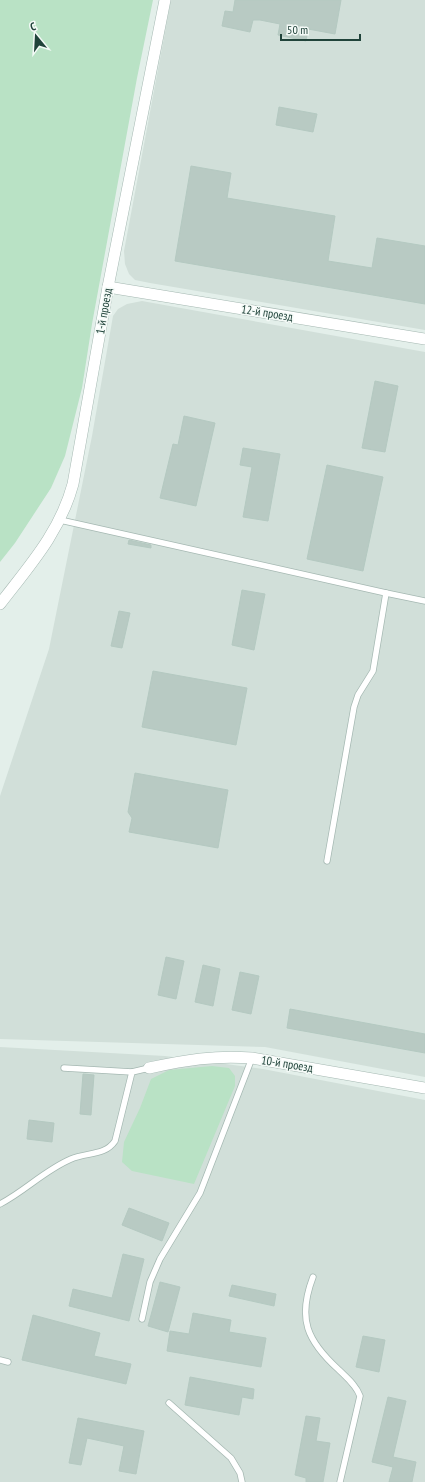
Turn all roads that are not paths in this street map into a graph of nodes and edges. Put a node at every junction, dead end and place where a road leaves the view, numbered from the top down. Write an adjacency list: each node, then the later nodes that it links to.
1 (165, 0): 2 (street, 1-й проезд)
2 (108, 287): 3 (street, 12-й проезд); 4 (street, 1-й проезд)
3 (425, 339)
4 (60, 520): 5 (lane); 7 (street, 1-й проезд)
5 (386, 593): 6 (lane); 8 (lane)
6 (425, 601)
7 (0, 604)
8 (327, 861)
9 (252, 1058): 11 (street, 10-й проезд); 13 (street, 10-й проезд); 16 (lane)
10 (64, 1068): 12 (lane)
11 (149, 1068): 12 (lane)
12 (132, 1072): 14 (lane)
13 (425, 1088)
14 (0, 1204)
15 (313, 1277): 21 (lane)
16 (142, 1319)
17 (0, 1360): 18 (lane)
18 (8, 1362)
19 (169, 1403): 20 (lane)
20 (242, 1482)
21 (340, 1482)

